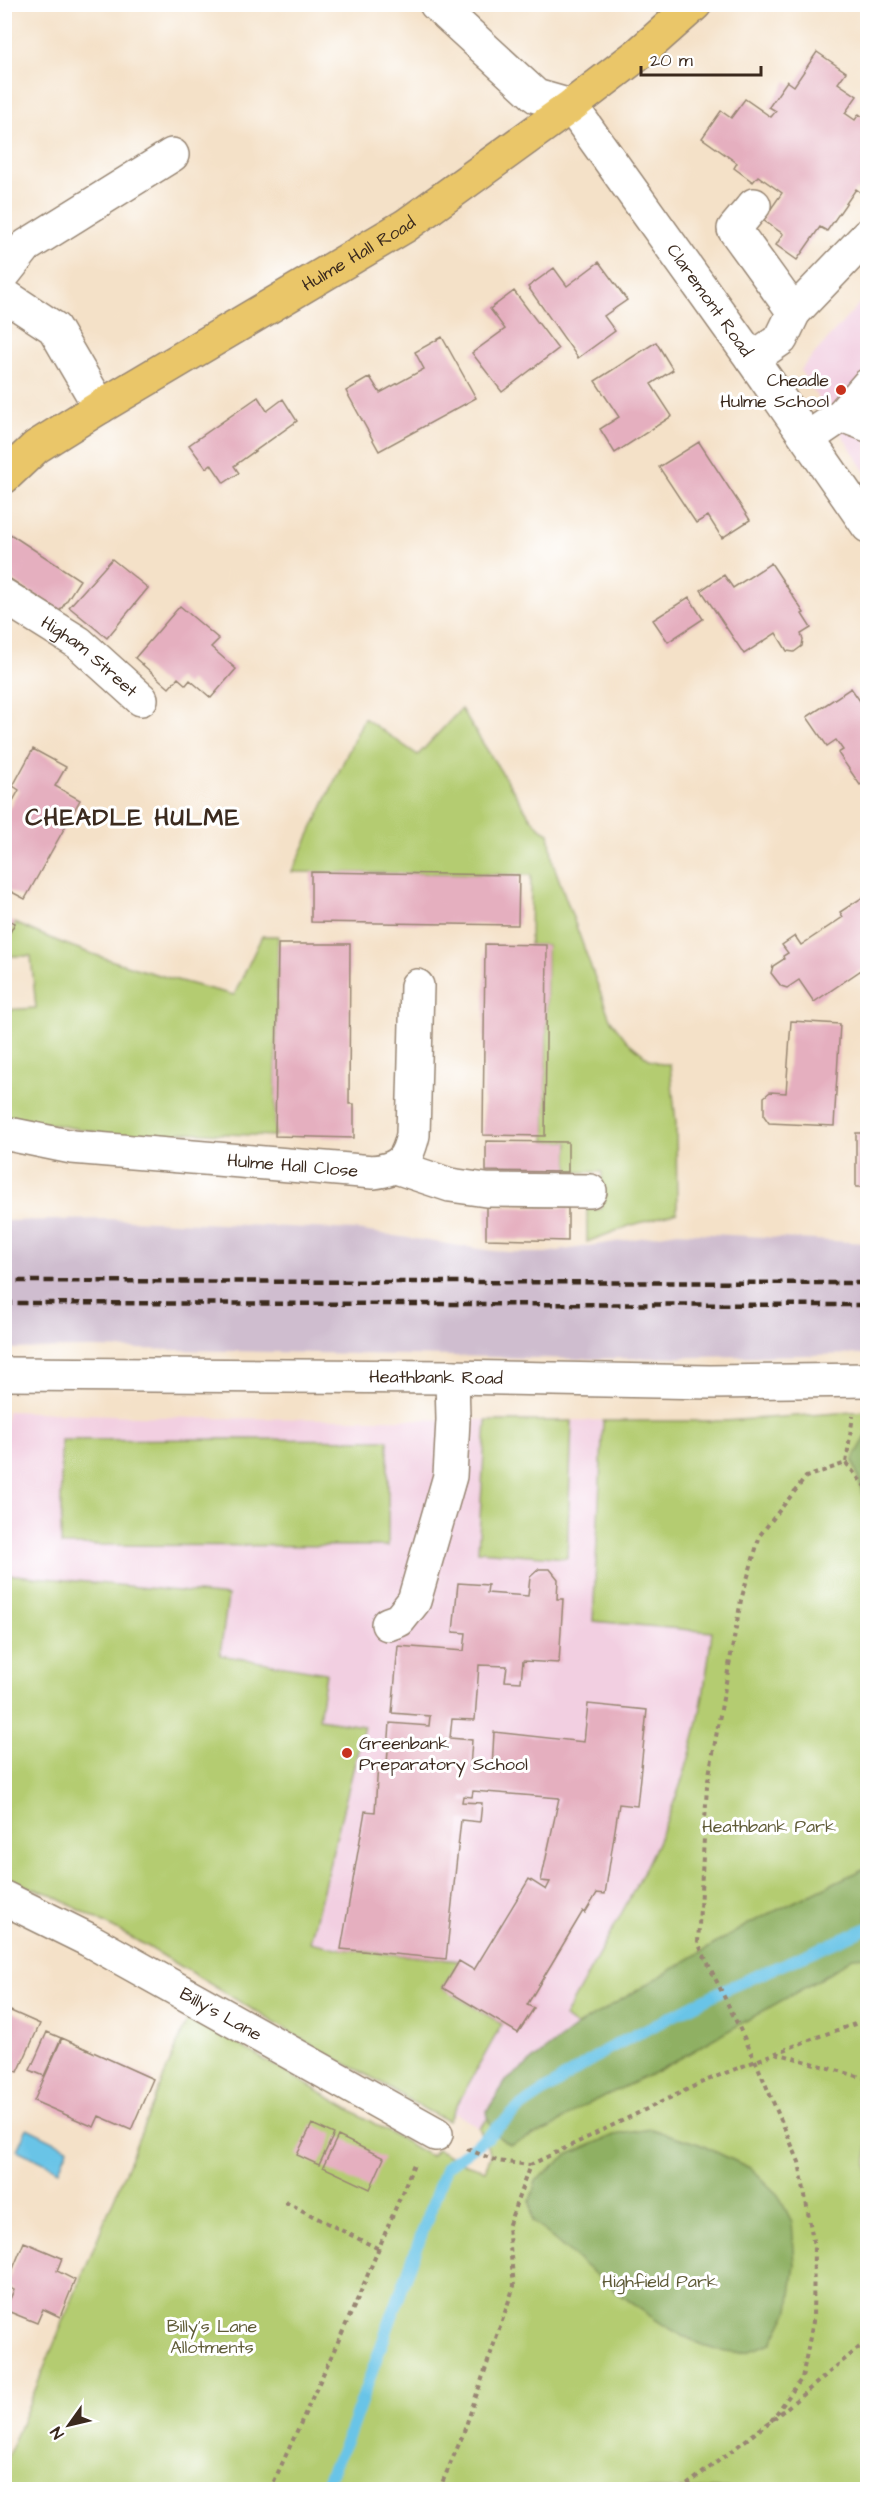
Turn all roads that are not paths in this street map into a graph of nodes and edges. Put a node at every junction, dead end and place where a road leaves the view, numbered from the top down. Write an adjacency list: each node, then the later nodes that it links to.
1 (436, 4): 3 (street)
2 (695, 4): 3 (main road, Hulme Hall Road)
3 (572, 106): 10 (street, Claremont Road); 12 (main road, Hulme Hall Road)
4 (172, 155): 7 (street)
5 (754, 205): 9 (street)
6 (867, 235): 9 (street)
7 (4, 274)
8 (4, 295): 12 (street)
9 (794, 312): 10 (street)
10 (752, 359): 14 (street, Claremont Road)
11 (867, 385): 13 (street)
12 (100, 407): 15 (main road, Hulme Hall Road)
13 (855, 420): 14 (street)
14 (808, 438): 16 (street, Claremont Road)
15 (4, 477)
16 (867, 526)
17 (4, 596): 18 (street, Higham Street)
18 (141, 699)
19 (417, 986): 21 (street)
20 (4, 1133): 21 (street, Hulme Hall Close)
21 (396, 1167): 22 (street)
22 (590, 1191)
23 (4, 1374): 24 (street, Heathbank Road)
24 (452, 1377): 25 (street, Heathbank Road); 26 (street)
25 (867, 1380)
26 (388, 1624)
27 (4, 1898): 28 (street, Billy's Lane)
28 (432, 2132)

